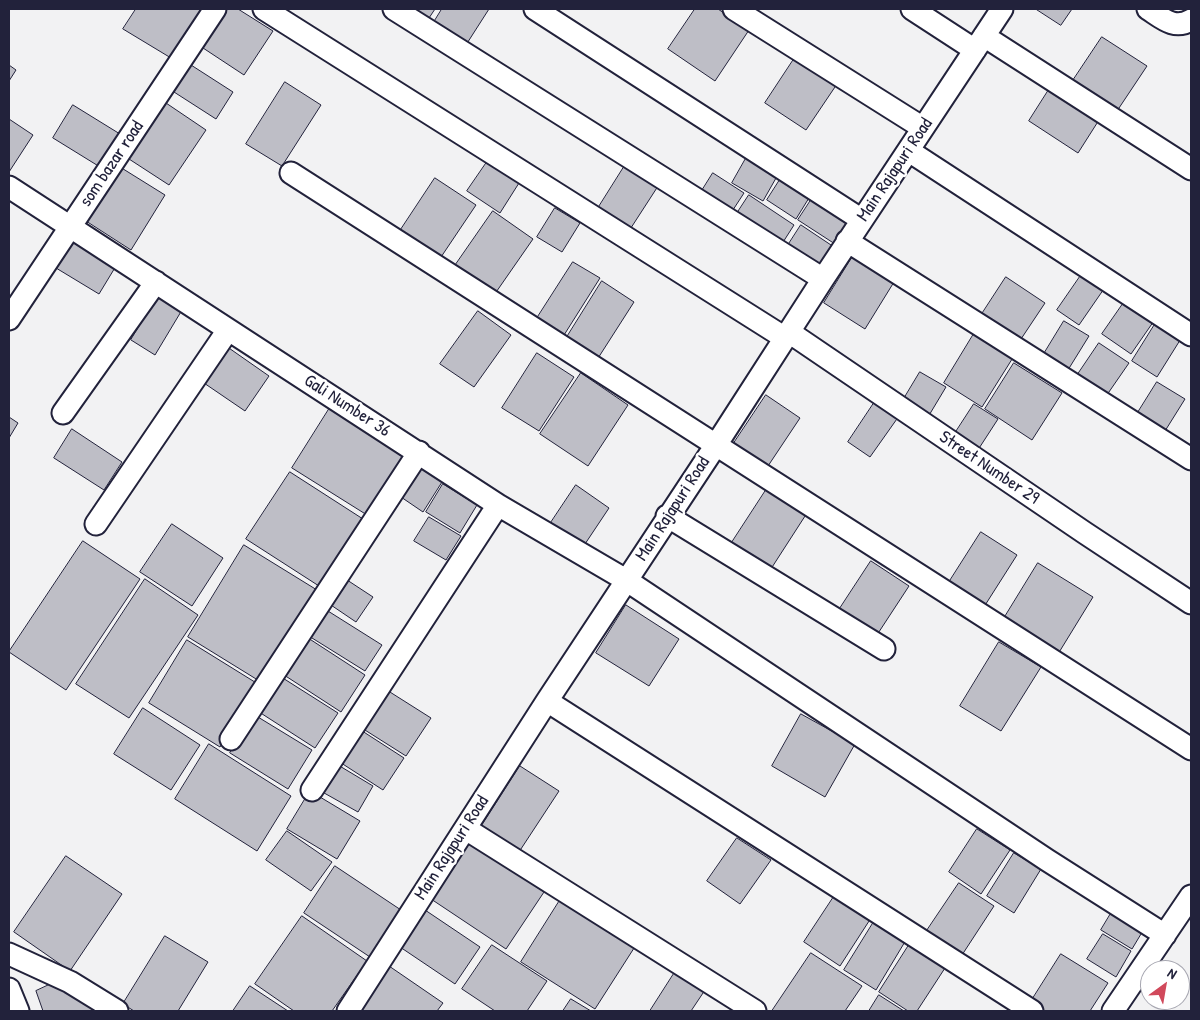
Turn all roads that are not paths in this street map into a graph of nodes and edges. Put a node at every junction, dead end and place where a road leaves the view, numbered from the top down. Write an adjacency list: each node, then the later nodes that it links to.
1 (214, 9): 17 (street, som bazar road)
2 (264, 9): 23 (street, Street Number 29)
3 (394, 9): 19 (street)
4 (535, 9): 16 (street)
5 (734, 9): 11 (street)
6 (912, 9): 10 (street)
7 (1002, 9): 10 (street, Main Rajapuri Road)
8 (1148, 9): 9 (street)
9 (1191, 20)
10 (979, 43): 11 (street, Main Rajapuri Road); 13 (street)
11 (923, 128): 12 (street, Main Rajapuri Road)
12 (909, 151): 16 (street, Main Rajapuri Road); 24 (street)
13 (1191, 169)
14 (291, 173): 26 (street)
15 (9, 187): 17 (street, Gali Number 36)
16 (862, 220): 18 (street, Main Rajapuri Road)
17 (70, 227): 20 (street, Gali Number 36); 21 (street, som bazar road)
18 (847, 241): 19 (street, Main Rajapuri Road); 28 (street)
19 (823, 279): 23 (street, Main Rajapuri Road)
20 (156, 282): 22 (street, Gali Number 36); 25 (street)
21 (9, 319)
22 (228, 330): 27 (street, Gali Number 36); 31 (street)
23 (787, 335): 26 (street, Main Rajapuri Road); 33 (street, Street Number 29)
24 (1191, 335)
25 (63, 413)
26 (716, 445): 30 (street, Main Rajapuri Road); 37 (street)
27 (419, 452): 29 (street, Gali Number 36); 36 (street)
28 (1191, 459)
29 (498, 505): 32 (street, Gali Number 36); 38 (street)
30 (667, 516): 32 (street, Main Rajapuri Road); 34 (street)
31 (96, 524)
32 (626, 580): 35 (street, Main Rajapuri Road); 41 (street, Gali Number 36)
33 (1191, 603)
34 (884, 649)
35 (547, 701): 39 (street, Main Rajapuri Road); 48 (street)
36 (231, 739)
37 (1191, 750)
38 (312, 790)
39 (466, 829): 46 (street, Main Rajapuri Road); 47 (street)
40 (1191, 896): 41 (street)
41 (1165, 935): 49 (street)
42 (9, 954): 45 (street)
43 (9, 989): 44 (street)
44 (18, 1011)
45 (117, 1011)
46 (348, 1011)
47 (755, 1011)
48 (1032, 1011)
49 (1113, 1011)

